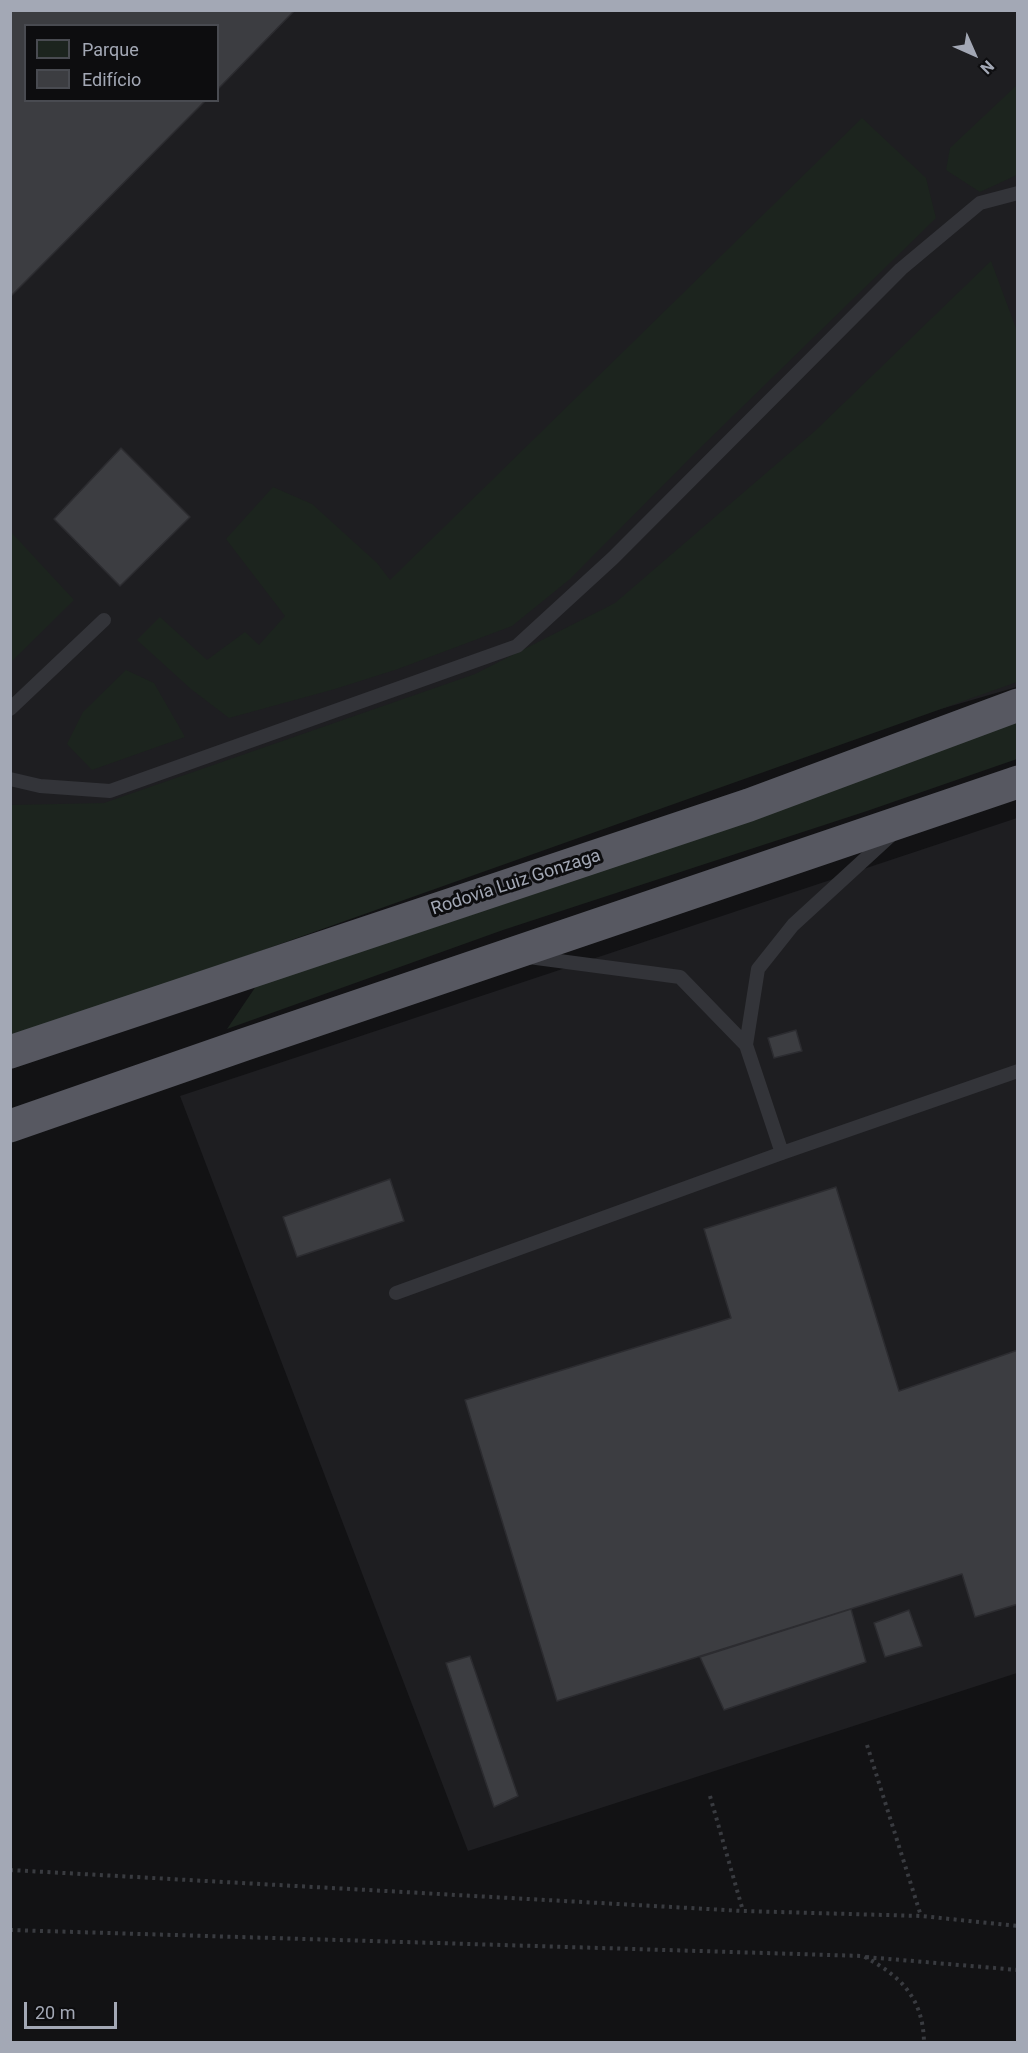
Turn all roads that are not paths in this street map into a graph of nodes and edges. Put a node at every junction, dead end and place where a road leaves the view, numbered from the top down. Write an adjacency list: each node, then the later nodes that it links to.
1 (1017, 193): 5 (lane)
2 (104, 620): 4 (lane)
3 (1017, 705): 10 (highway, Rodovia Luiz Gonzaga)
4 (10, 709)
5 (10, 779)
6 (1017, 782): 7 (highway)
7 (907, 820): 8 (highway); 9 (lane)
8 (511, 955): 9 (lane); 12 (highway)
9 (746, 1045): 13 (lane)
10 (10, 1052)
11 (1017, 1071): 13 (lane)
12 (10, 1126)
13 (783, 1153): 14 (lane)
14 (396, 1293)

